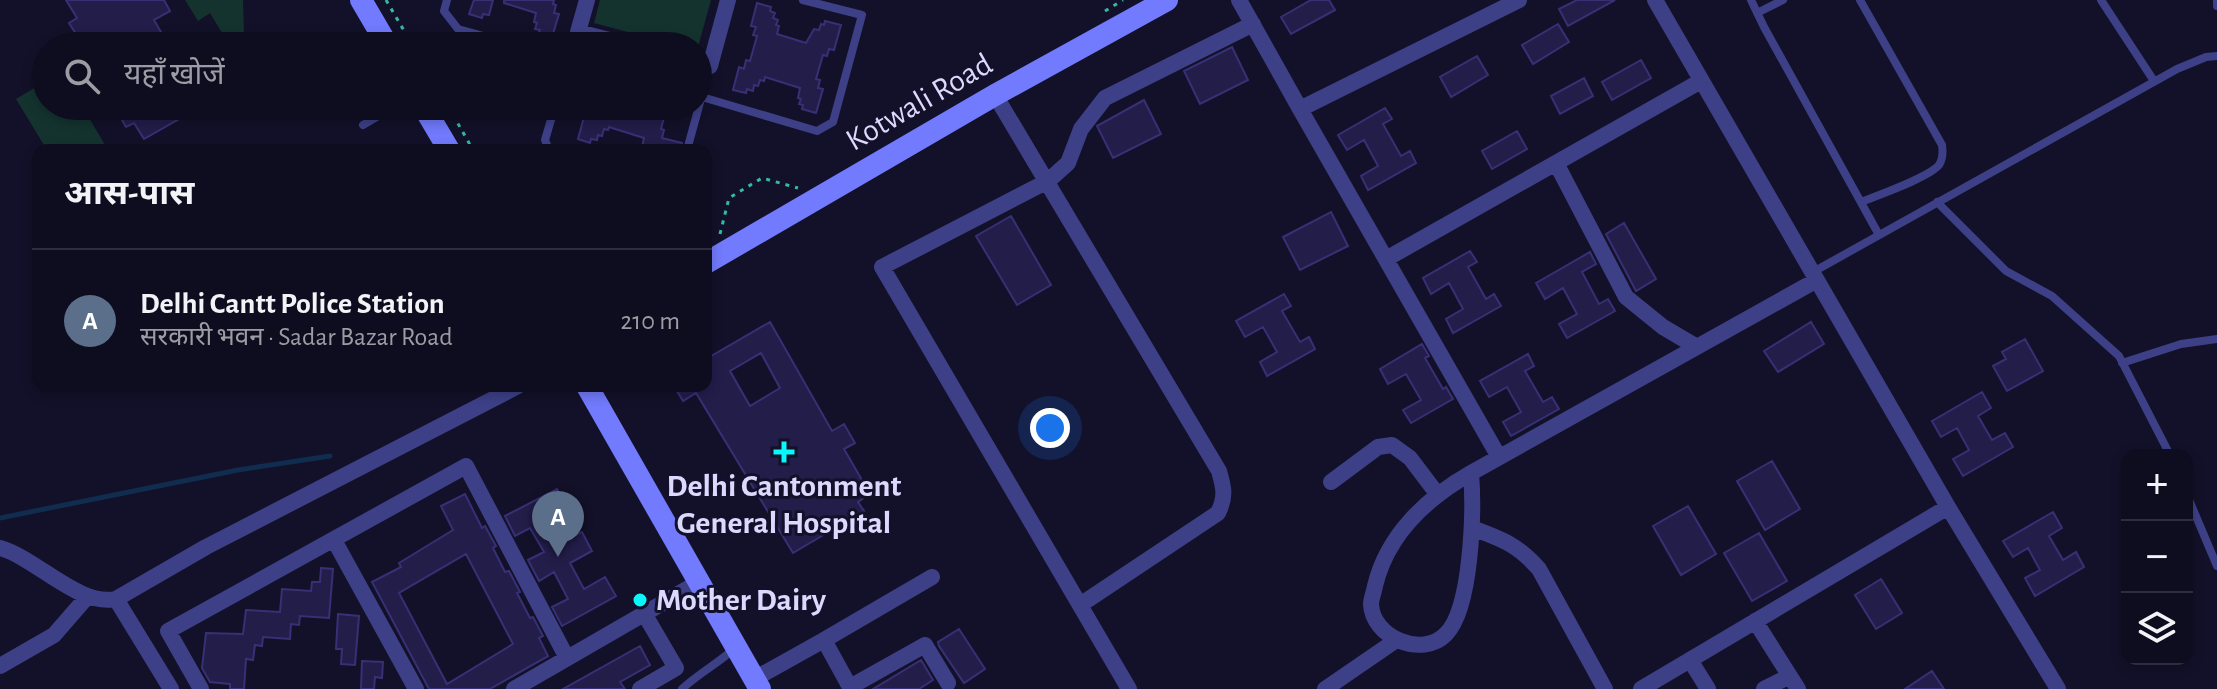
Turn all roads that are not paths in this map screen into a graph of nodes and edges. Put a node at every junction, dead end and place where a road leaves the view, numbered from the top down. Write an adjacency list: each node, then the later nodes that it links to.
1 (361, 0): 16 (street)
2 (447, 0): 17 (lane)
3 (587, 0): 18 (street)
4 (728, 0): 19 (street)
5 (803, 0): 24 (lane)
6 (1167, 0): 23 (street, Kotwali Road)
7 (1239, 0): 15 (street)
8 (1519, 0): 25 (street)
9 (1655, 0): 21 (street)
10 (1751, 0): 14 (lane)
11 (1783, 0): 14 (lane)
12 (1860, 0): 36 (lane)
13 (2101, 0): 22 (lane)
14 (1757, 13): 36 (lane)
15 (1253, 24): 25 (street); 35 (street)
16 (380, 32)
17 (469, 32)
18 (578, 32)
19 (712, 43)
20 (2217, 56): 22 (lane)
21 (1701, 81): 34 (street); 41 (street)
22 (2154, 81): 37 (lane)
23 (995, 95): 35 (street); 40 (street, Kotwali Road)
24 (712, 100)
25 (1300, 109): 39 (street)
26 (371, 120): 30 (lane)
27 (431, 120): 31 (street)
28 (551, 120): 32 (lane)
29 (695, 120): 33 (lane)
30 (363, 125)
31 (445, 144)
32 (547, 144)
33 (689, 144)
34 (1556, 163): 39 (street); 43 (street)
35 (1048, 181): 62 (street); 62 (street)
36 (1861, 202): 38 (lane)
37 (1937, 202): 38 (lane); 44 (lane)
38 (1879, 235): 41 (lane)
39 (1386, 259): 48 (street)
40 (712, 260)
41 (1815, 276): 43 (street); 52 (street)
42 (2217, 339): 44 (lane)
43 (1697, 347): 48 (street)
44 (2122, 363): 47 (lane)
45 (506, 392): 61 (street)
46 (590, 392): 59 (street)
47 (2167, 449)
48 (1499, 457): 49 (street)
49 (1471, 473): 51 (street); 54 (street)
50 (1331, 482): 51 (street)
51 (1438, 495): 66 (street)
52 (1948, 507): 64 (street); 87 (street)
53 (2193, 509): 57 (lane)
54 (1472, 528): 66 (street); 83 (street)
55 (334, 540): 68 (street); 76 (street); 77 (street)
56 (0, 548): 60 (street)
57 (2217, 566)
58 (932, 577): 65 (street)
59 (699, 582): 63 (street); 67 (street)
60 (87, 597): 61 (street); 70 (street)
61 (116, 599): 75 (street)
62 (1080, 605): 81 (street)
63 (645, 615): 68 (street); 79 (street)
64 (1755, 621): 69 (street); 71 (street)
65 (824, 640): 72 (street); 74 (street)
66 (1395, 641): 82 (street)
67 (736, 647): 72 (street); 80 (lane)
68 (567, 658): 78 (street)
69 (1690, 660): 84 (street); 85 (street)
70 (0, 666)
71 (1794, 682): 86 (street)
72 (755, 685)
73 (946, 687): 74 (street)
74 (851, 688)
75 (171, 689)
76 (201, 689)
77 (416, 689)
78 (514, 689)
79 (640, 689)
80 (682, 689)
81 (1129, 689)
82 (1325, 689)
83 (1605, 689)
84 (1641, 689)
85 (1708, 689)
86 (1764, 689)
87 (2058, 689)

